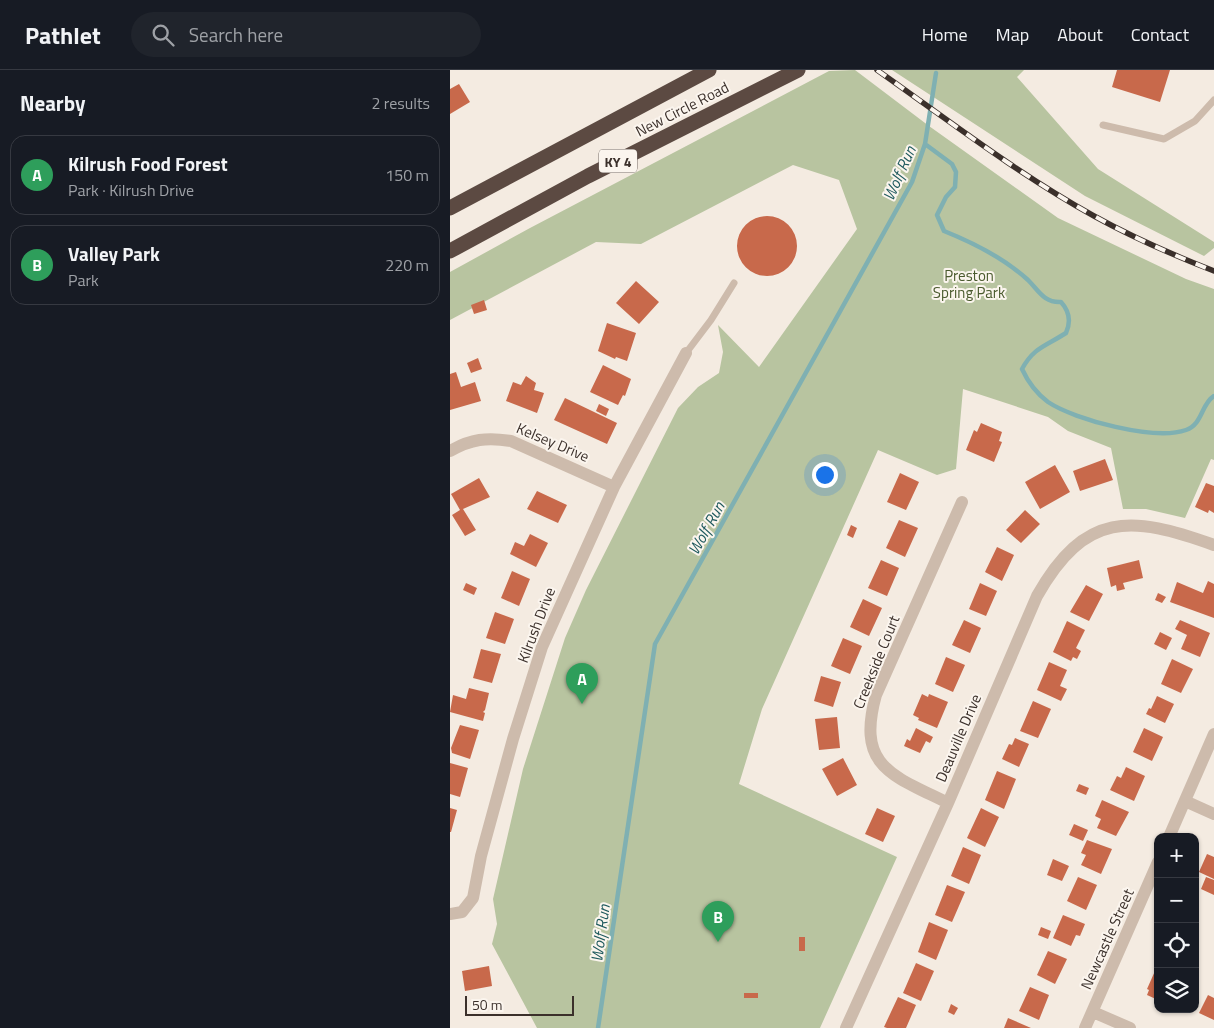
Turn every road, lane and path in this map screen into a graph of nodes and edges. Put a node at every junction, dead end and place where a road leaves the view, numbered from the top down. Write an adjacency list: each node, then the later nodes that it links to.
1 (709, 70): 5 (highway, New Circle Road / KY 4)
2 (793, 72): 6 (highway, New Circle Road / KY 4)
3 (1214, 100): 4 (lane)
4 (1103, 125)
5 (450, 208)
6 (450, 251)
7 (734, 283): 8 (lane)
8 (686, 353): 10 (street, Kilrush Drive)
9 (450, 451): 10 (street, Kelsey Drive)
10 (614, 487): 19 (street, Kilrush Drive)
11 (962, 502): 15 (street, Creekside Court)
12 (1214, 545): 15 (street, Deauville Drive)
13 (1214, 734): 14 (street)
14 (1184, 801): 16 (street); 17 (street)
15 (948, 803): 21 (street, Deauville Drive)
16 (1214, 814)
17 (1171, 833)
18 (1154, 871): 20 (street, Newcastle Street)
19 (450, 914)
20 (1093, 1012): 22 (street, Newcastle Street); 23 (street)
21 (846, 1028)
22 (1086, 1028)
23 (1130, 1028)

